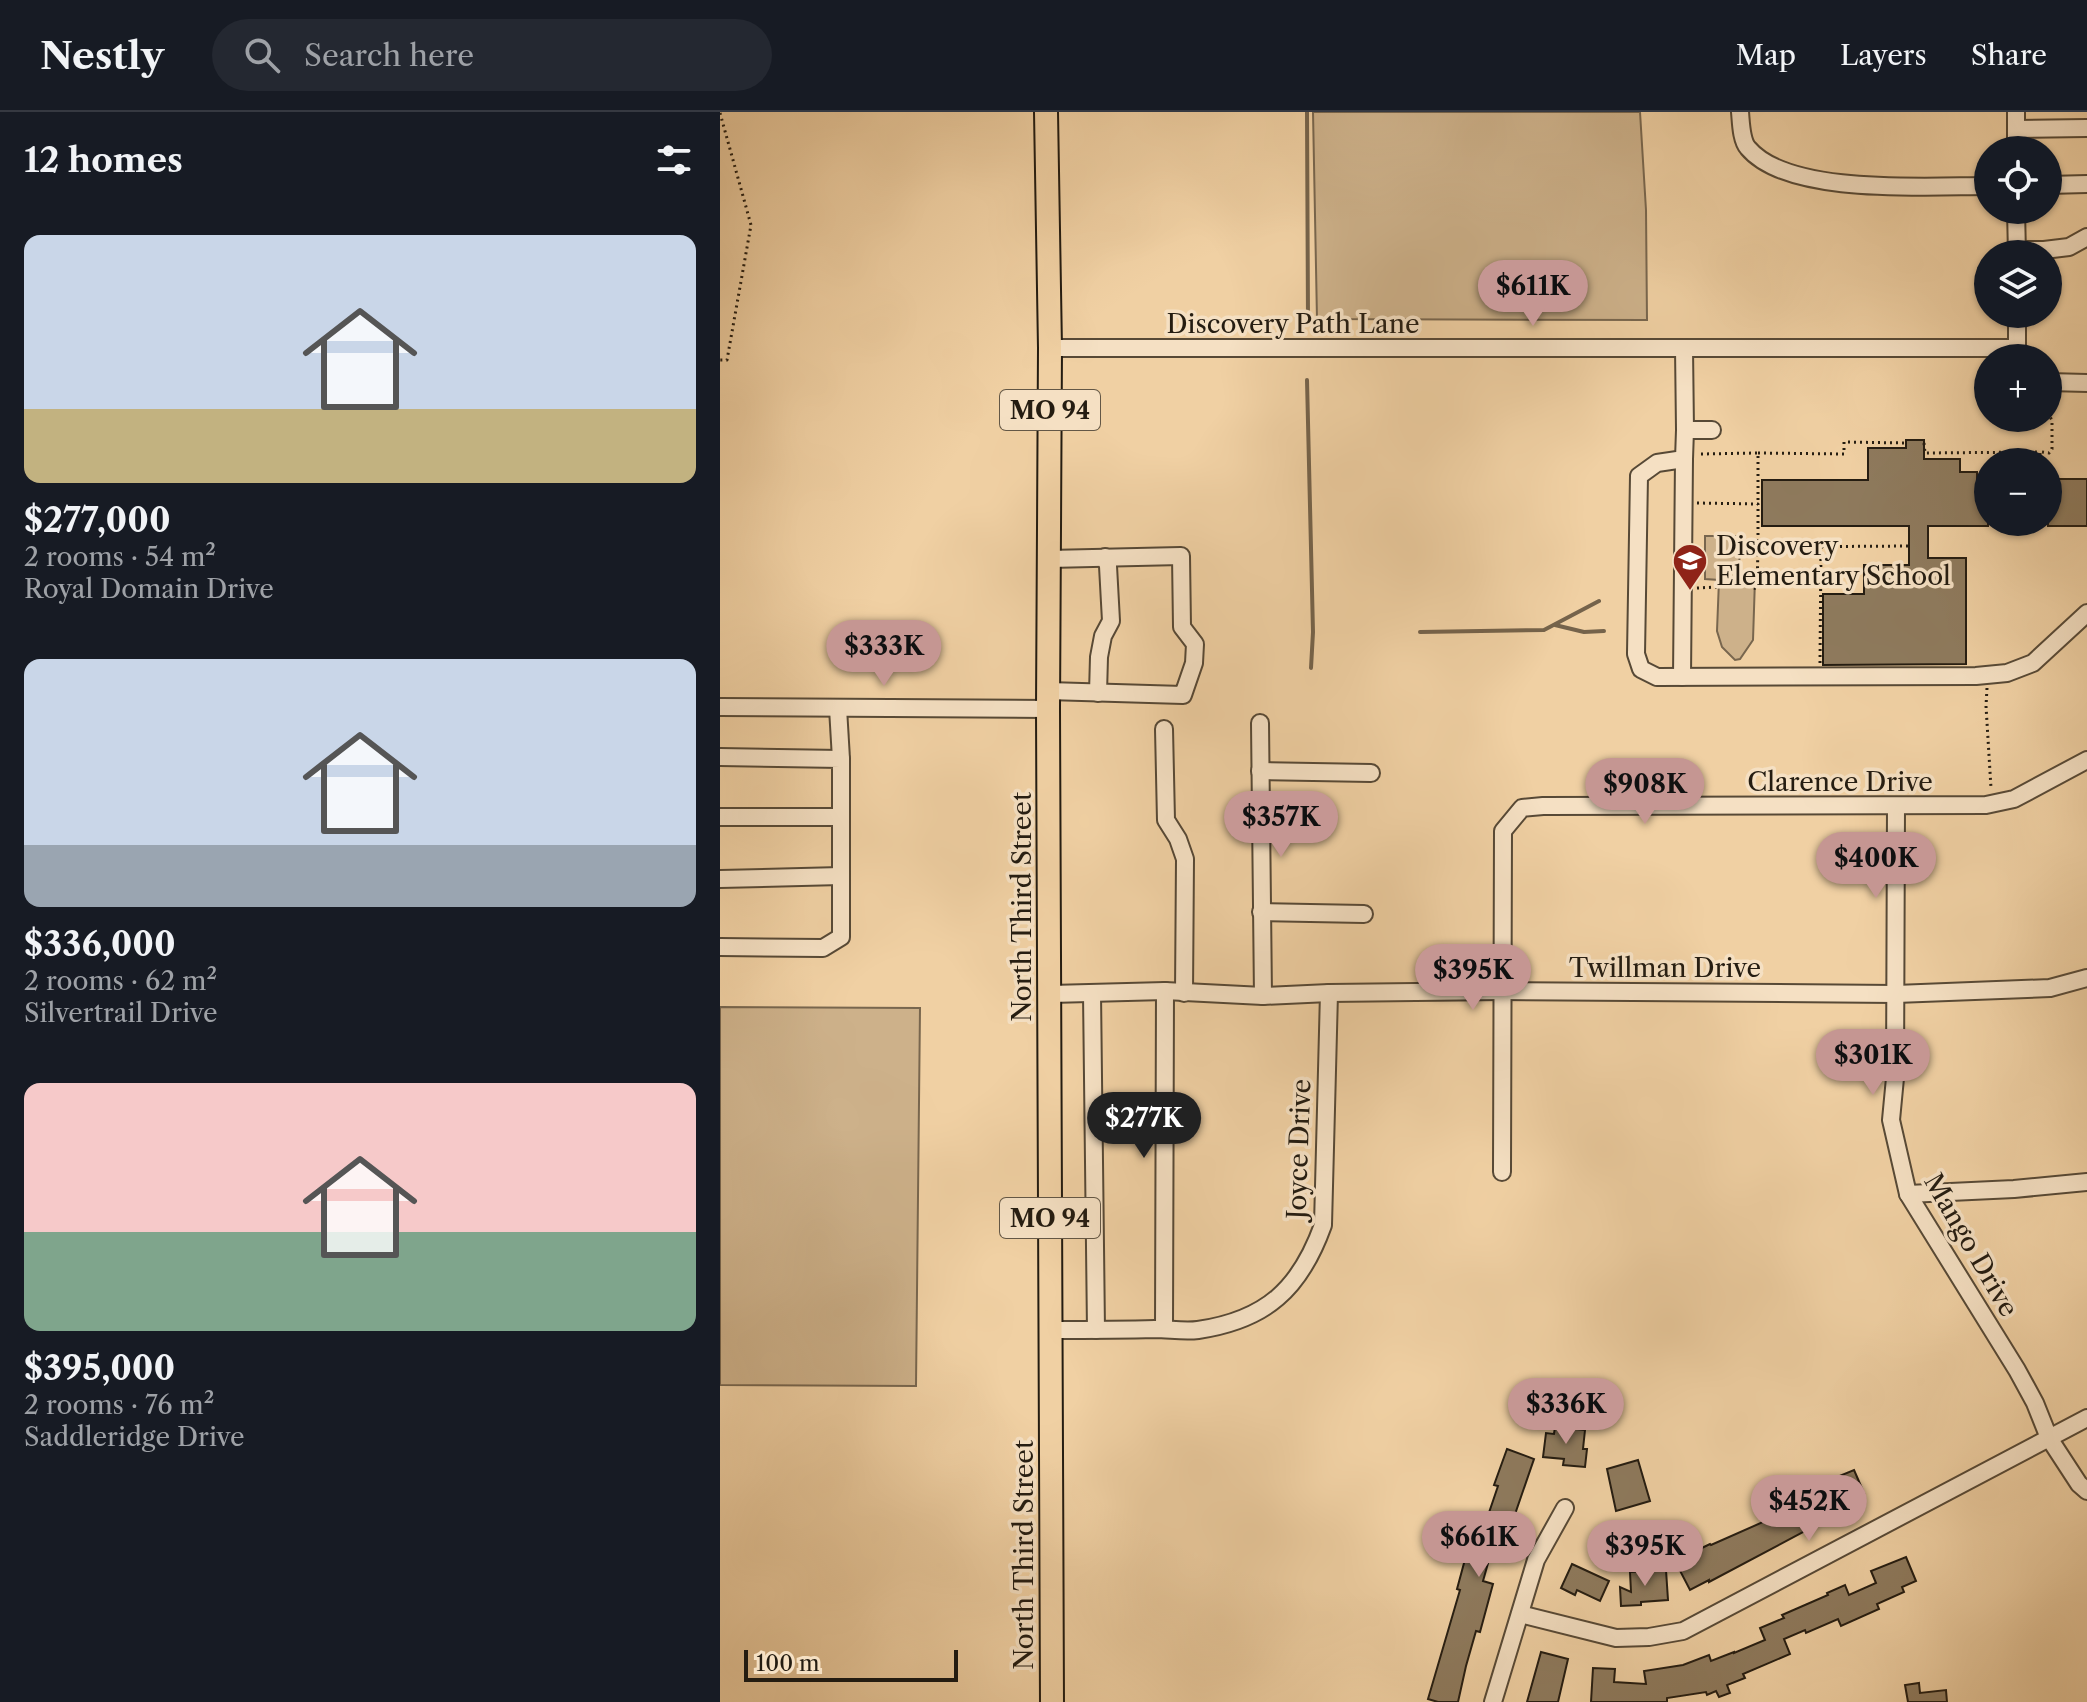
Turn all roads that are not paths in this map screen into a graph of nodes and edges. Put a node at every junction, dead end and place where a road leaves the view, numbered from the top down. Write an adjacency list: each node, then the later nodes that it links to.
1 (1046, 112): 12 (main road, North Third Street / MO 94)
2 (1740, 112): 9 (street)
3 (2016, 112): 5 (street)
4 (2087, 128): 5 (street)
5 (2016, 129): 6 (street)
6 (2016, 136)
7 (2087, 184): 8 (street)
8 (2062, 185)
9 (1974, 186)
10 (2087, 237): 11 (street)
11 (2062, 248)
12 (1050, 348): 13 (street, Discovery Path Lane); 21 (main road, North Third Street / MO 94)
13 (1684, 348): 14 (street, Discovery Path Lane); 17 (street)
14 (1974, 352)
15 (2062, 382): 16 (street)
16 (2087, 383)
17 (1685, 430): 18 (street); 19 (street)
18 (1712, 430)
19 (1690, 457): 23 (street); 23 (street)
20 (1105, 557): 21 (street); 24 (street); 24 (street)
21 (1049, 559): 25 (main road, North Third Street / MO 94)
22 (2087, 613): 23 (street)
23 (1682, 677)
24 (1098, 693): 25 (street)
25 (1048, 700): 27 (street); 49 (main road, North Third Street / MO 94)
26 (720, 707): 27 (street)
27 (838, 708): 31 (street)
28 (1260, 723): 33 (street)
29 (1164, 729): 47 (street)
30 (720, 757): 31 (street)
31 (841, 759): 37 (street)
32 (2087, 760): 35 (street, Clarence Drive)
33 (1260, 771): 34 (street); 40 (street)
34 (1371, 773)
35 (1896, 806): 45 (street, Clarence Drive); 50 (street, Mango Drive)
36 (720, 817): 37 (street)
37 (841, 817): 38 (street)
38 (841, 876): 39 (street); 42 (street)
39 (720, 879)
40 (1261, 912): 41 (street); 51 (street)
41 (1364, 914)
42 (720, 947)
43 (2087, 978): 50 (street, Twillman Drive)
44 (1165, 991): 46 (street, Twillman Drive); 47 (street, Twillman Drive); 55 (street)
45 (1502, 991): 48 (street, Twillman Drive); 50 (street, Twillman Drive); 52 (street, Clarence Drive)
46 (1092, 993): 49 (street, Twillman Drive); 57 (street)
47 (1184, 993): 51 (street, Twillman Drive)
48 (1329, 993): 51 (street, Twillman Drive); 55 (street, Joyce Drive)
49 (1051, 994): 56 (main road, North Third Street / MO 94)
50 (1896, 994): 54 (street, Mango Drive)
51 (1263, 996)
52 (1502, 1172)
53 (2087, 1182): 54 (street)
54 (1908, 1194): 59 (street, Mango Drive)
55 (1164, 1329): 57 (street, Joyce Drive)
56 (1049, 1330): 57 (street, Joyce Drive); 63 (main road, North Third Street / MO 94)
57 (1096, 1330)
58 (2087, 1418): 59 (street)
59 (2049, 1438): 60 (street, Mango Drive); 62 (street)
60 (2087, 1491)
61 (1565, 1508): 62 (street)
62 (1520, 1614): 64 (street)
63 (1052, 1702)
64 (1493, 1702)

